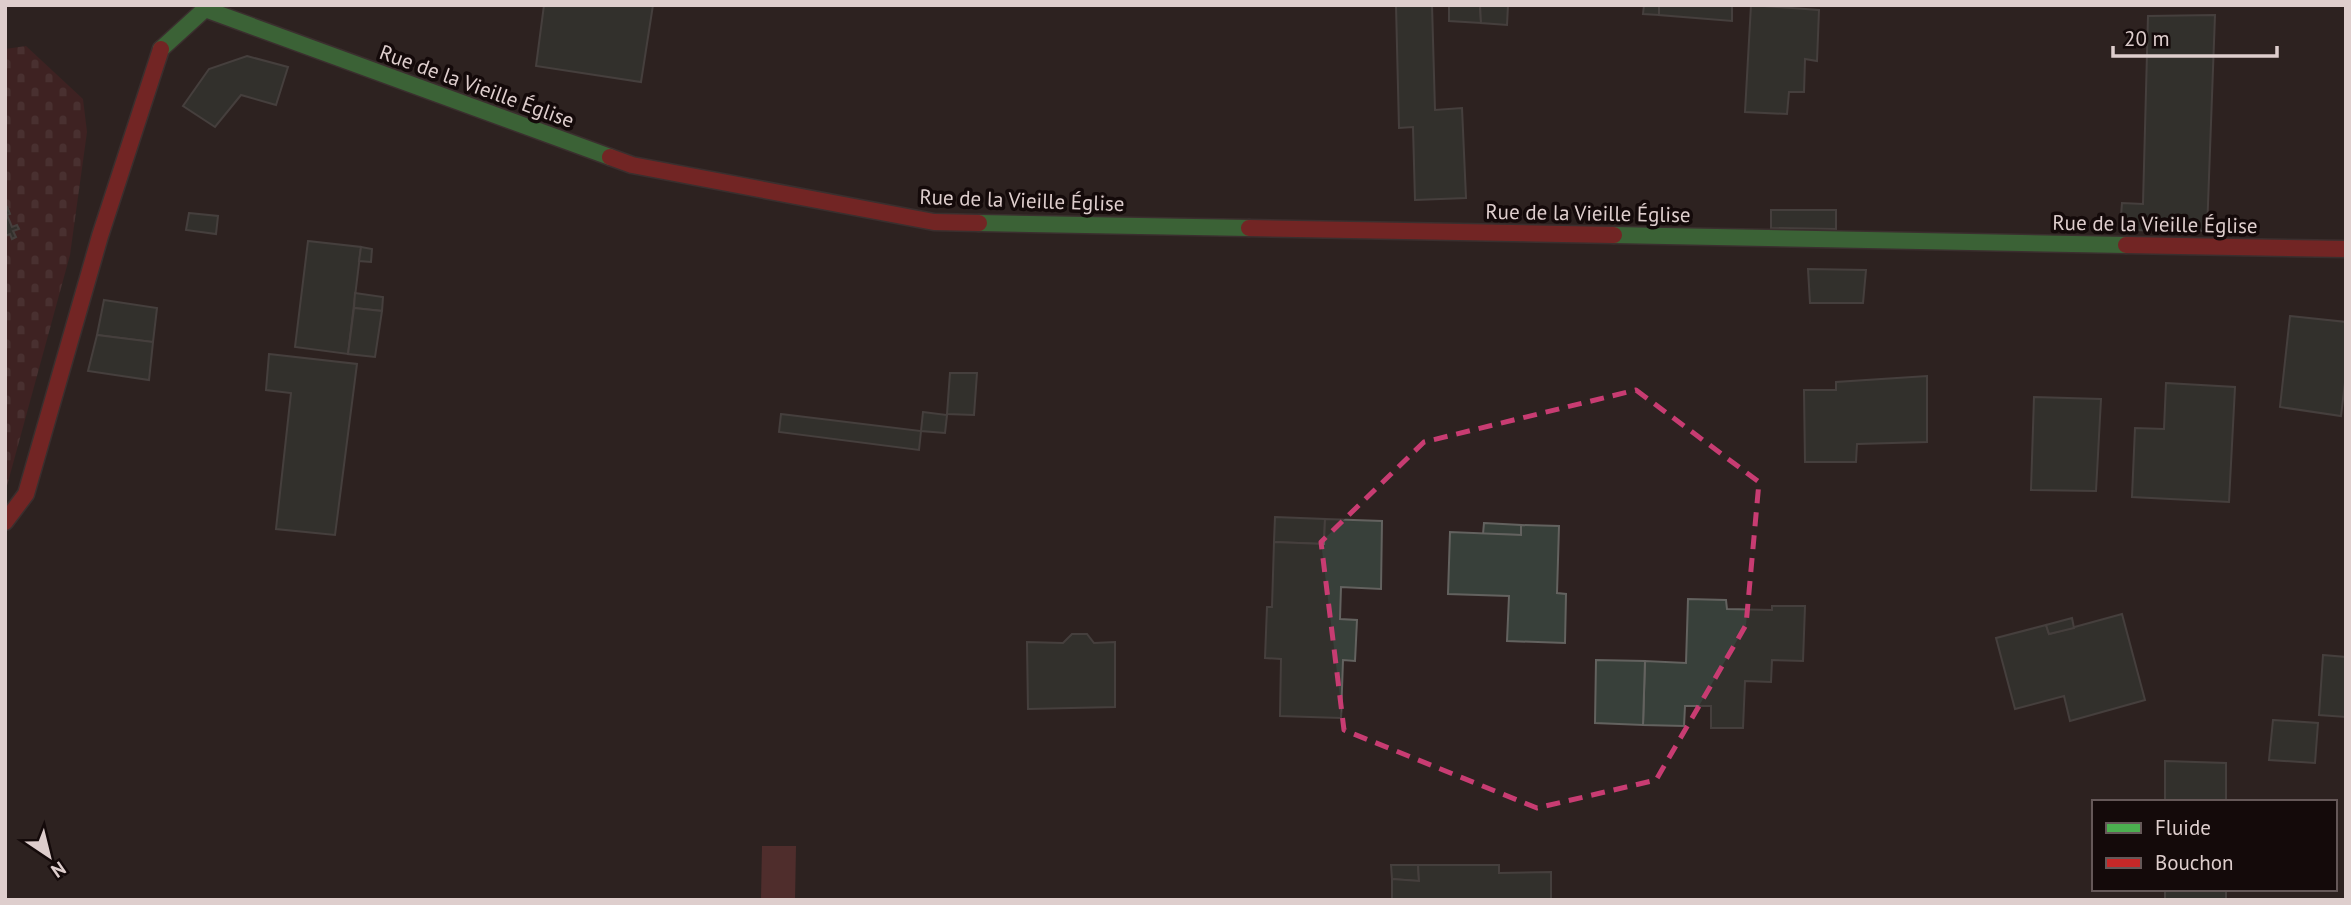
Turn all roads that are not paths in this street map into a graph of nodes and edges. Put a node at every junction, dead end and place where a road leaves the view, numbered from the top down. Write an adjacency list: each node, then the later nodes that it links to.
1 (2346, 249): 2 (street, Rue de la Vieille Église)
2 (5, 522)

